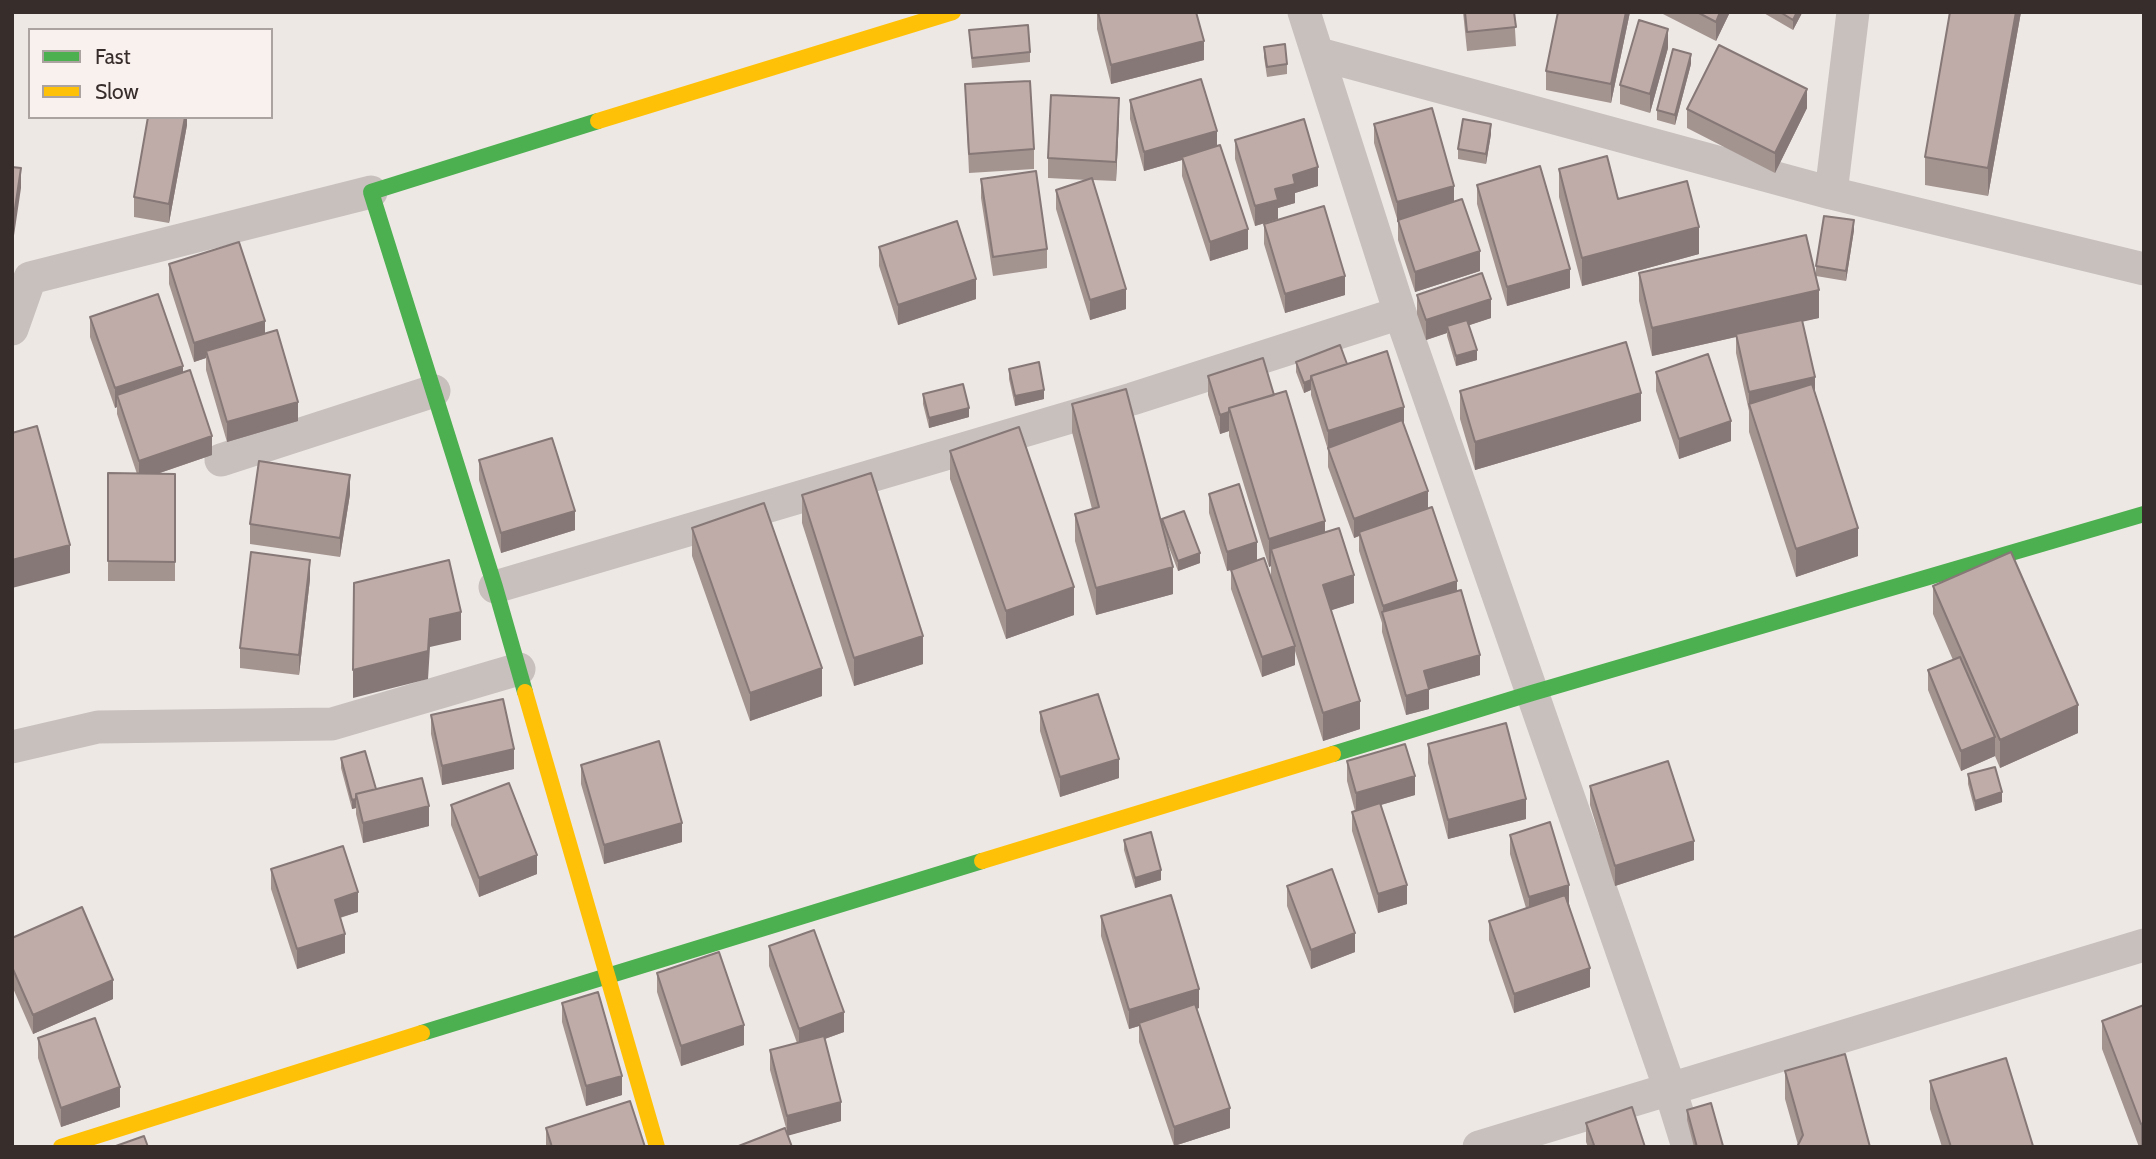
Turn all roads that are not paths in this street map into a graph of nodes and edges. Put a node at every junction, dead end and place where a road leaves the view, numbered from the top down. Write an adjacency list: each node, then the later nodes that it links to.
1 (953, 12): 4 (street)
2 (1304, 12): 5 (street)
3 (1853, 12): 7 (street)
4 (895, 20): 6 (street)
5 (1319, 54): 7 (street); 9 (street)
6 (371, 192): 10 (street); 11 (street)
7 (1831, 193): 8 (street)
8 (2144, 269)
9 (1400, 313): 14 (street); 16 (street)
10 (12, 329)
11 (433, 391): 12 (street); 14 (street)
12 (221, 460)
13 (2144, 514): 16 (street)
14 (495, 587): 15 (street)
15 (519, 669): 17 (street); 19 (street)
16 (1532, 693): 19 (street); 20 (street)
17 (12, 747)
18 (2144, 945): 20 (street)
19 (607, 975): 21 (street); 22 (street)
20 (1670, 1089): 23 (street); 24 (street)
21 (61, 1147)
22 (657, 1147)
23 (1479, 1147)
24 (1688, 1147)

